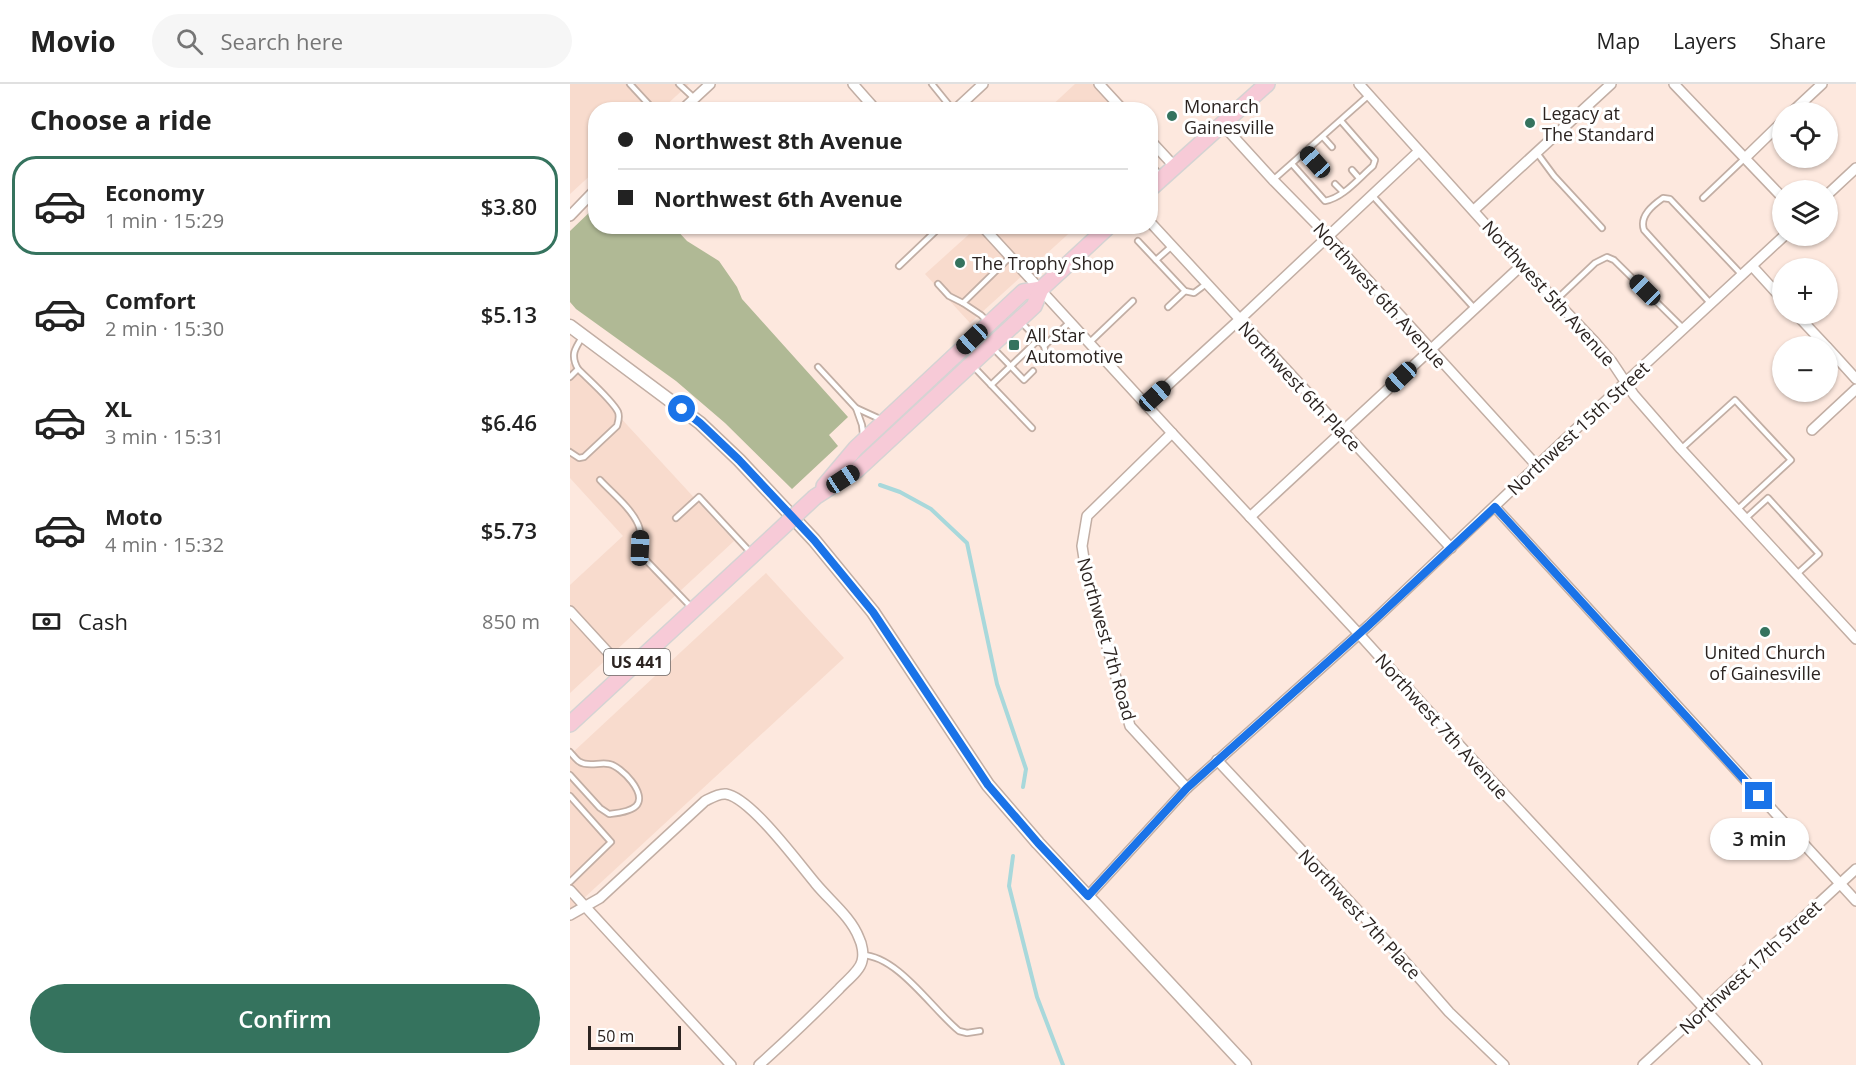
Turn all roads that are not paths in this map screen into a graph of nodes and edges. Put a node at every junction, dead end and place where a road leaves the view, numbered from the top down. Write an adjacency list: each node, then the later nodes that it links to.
1 (630, 84): 15 (lane)
2 (679, 84): 14 (lane)
3 (710, 84): 14 (street)
4 (852, 84): 17 (street)
5 (932, 84): 18 (lane)
6 (983, 84): 19 (street)
7 (1099, 84): 20 (street)
8 (1267, 84): 23 (main road)
9 (1359, 84): 13 (street, Northwest 5th Avenue)
10 (1611, 84): 30 (street)
11 (1674, 84): 31 (street)
12 (1822, 84): 21 (street)
13 (1369, 95): 22 (lane); 28 (street, Northwest 5th Avenue)
14 (694, 98): 16 (street)
15 (647, 102)
16 (690, 102)
17 (869, 102)
18 (947, 102)
19 (963, 102)
20 (1116, 102)
21 (1803, 102)
22 (1341, 121): 25 (lane); 39 (lane)
23 (1222, 124): 34 (main road); 40 (street, Northwest 6th Avenue)
24 (1772, 132): 31 (street)
25 (1323, 137): 26 (lane); 29 (lane)
26 (1332, 147)
27 (1158, 149): 34 (street)
28 (1419, 151): 46 (street); 49 (street, Northwest 5th Avenue)
29 (1306, 152): 32 (lane); 33 (lane)
30 (1536, 153): 49 (street); 51 (lane)
31 (1745, 158): 44 (street); 48 (lane)
32 (1315, 162)
33 (1292, 164): 40 (lane); 45 (lane)
34 (1175, 167): 38 (main road)
35 (1856, 168): 43 (street)
36 (1352, 170): 39 (lane)
37 (1158, 173): 38 (lane)
38 (1163, 178): 41 (main road)
39 (1359, 178): 45 (lane)
40 (1273, 180): 56 (street, Northwest 6th Avenue)
41 (1158, 182)
42 (1335, 184): 45 (lane)
43 (1838, 185)
44 (1772, 186)
45 (1342, 192)
46 (1372, 195): 56 (street); 76 (lane)
47 (588, 197): 50 (street)
48 (1703, 198)
49 (1474, 210): 62 (street, Northwest 5th Avenue)
50 (570, 216)
51 (1602, 228)
52 (1158, 231): 58 (street, Northwest 6th Place)
53 (933, 234): 63 (lane)
54 (989, 234): 60 (street, Northwest 7th Avenue)
55 (1100, 234): 69 (main road, US 441)
56 (1328, 236): 78 (street); 90 (street, Northwest 6th Avenue)
57 (1138, 241): 61 (lane)
58 (1172, 246): 61 (lane); 66 (street, Northwest 6th Place)
59 (1774, 246): 64 (street, Northwest 15th Street)
60 (1010, 257): 69 (street, Northwest 7th Avenue); 73 (lane)
61 (1156, 260): 70 (lane)
62 (1522, 265): 71 (street, Northwest 5th Avenue); 76 (street)
63 (899, 266)
64 (1752, 266): 65 (street, Northwest 15th Street); 68 (street)
65 (1742, 275): 74 (street, Northwest 15th Street); 74 (lane)
66 (1206, 283): 70 (lane); 78 (street, Northwest 6th Place)
67 (938, 284): 73 (lane)
68 (1772, 288)
69 (1041, 289): 77 (main road, US 441); 79 (street, Northwest 7th Avenue); 80 (main road, US 441)
70 (1185, 291): 75 (lane)
71 (1556, 300): 83 (lane); 100 (street, Northwest 5th Avenue)
72 (1133, 301): 87 (lane)
73 (963, 303): 80 (lane)
74 (1711, 304): 83 (street, Northwest 15th Street)
75 (1168, 307)
76 (1475, 309): 90 (street)
77 (1019, 320): 86 (lane); 88 (main road, US 441)
78 (1239, 320): 103 (street); 108 (street, Northwest 6th Place)
79 (1070, 322): 87 (street, Northwest 7th Avenue); 89 (lane)
80 (989, 324): 105 (main road, US 441)
81 (1805, 324): 85 (street)
82 (570, 326): 84 (street)
83 (1684, 329): 100 (street, Northwest 15th Street)
84 (583, 336): 96 (lane); 139 (street)
85 (1817, 336)
86 (1038, 340): 89 (lane); 94 (lane)
87 (1089, 343): 103 (street, Northwest 7th Avenue)
88 (991, 346): 93 (main road, US 441); 94 (lane)
89 (1044, 346): 92 (lane)
90 (1431, 350): 108 (street); 113 (street, Northwest 6th Avenue)
91 (1838, 359): 99 (street)
92 (1043, 362)
93 (971, 364): 101 (lane); 115 (main road, US 441)
94 (1010, 366): 97 (lane); 101 (lane)
95 (818, 367): 104 (lane)
96 (578, 369): 98 (lane); 112 (lane)
97 (1033, 371)
98 (570, 376)
99 (1856, 379)
100 (1626, 382): 111 (street, Northwest 5th Avenue); 113 (street, Northwest 15th Street)
101 (991, 385): 106 (lane)
102 (1856, 389): 107 (street)
103 (1146, 405): 109 (street, Northwest 7th Avenue)
104 (856, 408): 105 (lane); 110 (lane)
105 (889, 418): 110 (main road, US 441)
106 (1032, 428)
107 (1812, 430)
108 (1343, 432): 118 (street); 121 (street, Northwest 6th Place)
109 (1172, 433): 118 (street, Northwest 7th Avenue); 133 (street, Northwest 7th Road)
110 (863, 442): 115 (main road, US 441)
111 (1681, 449): 117 (street, Northwest 5th Avenue); 117 (lane)
112 (570, 452)
113 (1537, 466): 116 (street, Northwest 15th Street)
114 (600, 480): 124 (lane)
115 (815, 497): 122 (main road, US 441, bridge)
116 (1495, 507): 121 (street, Northwest 15th Street); 137 (street)
117 (1737, 510): 120 (street, Northwest 5th Avenue)
118 (1250, 517): 126 (street, Northwest 7th Avenue)
119 (676, 518): 122 (lane)
120 (1745, 519): 123 (street, Northwest 5th Avenue); 123 (lane)
121 (1451, 548): 126 (street, Northwest 15th Street)
122 (753, 555): 124 (main road, US 441)
123 (1797, 574): 127 (street, Northwest 5th Avenue)
124 (693, 610): 128 (main road, US 441)
125 (570, 611): 128 (street)
126 (1359, 634): 131 (street, Northwest 15th Street); 144 (street, Northwest 7th Avenue)
127 (1856, 639)
128 (626, 672): 129 (main road, US 441)
129 (570, 724)
130 (570, 752): 132 (lane)
131 (1217, 760): 133 (street, Northwest 15th Street); 149 (street, Northwest 7th Place)
132 (570, 775)
133 (1187, 788): 139 (street, Northwest 15th Street)
134 (570, 796): 136 (lane)
135 (1856, 869): 137 (street, Northwest 17th Street)
136 (570, 882)
137 (1840, 884): 140 (street); 144 (street, Northwest 17th Street)
138 (570, 890): 141 (street)
139 (1088, 896): 148 (street)
140 (1856, 901)
141 (584, 906): 142 (street); 143 (street); 146 (street)
142 (570, 915)
143 (862, 958): 145 (lane); 147 (street)
144 (1705, 1008): 150 (street, Northwest 17th Street); 151 (street, Northwest 7th Avenue)
145 (980, 1031)
146 (731, 1065)
147 (759, 1065)
148 (1245, 1065)
149 (1504, 1065)
150 (1643, 1065)
151 (1757, 1065)

